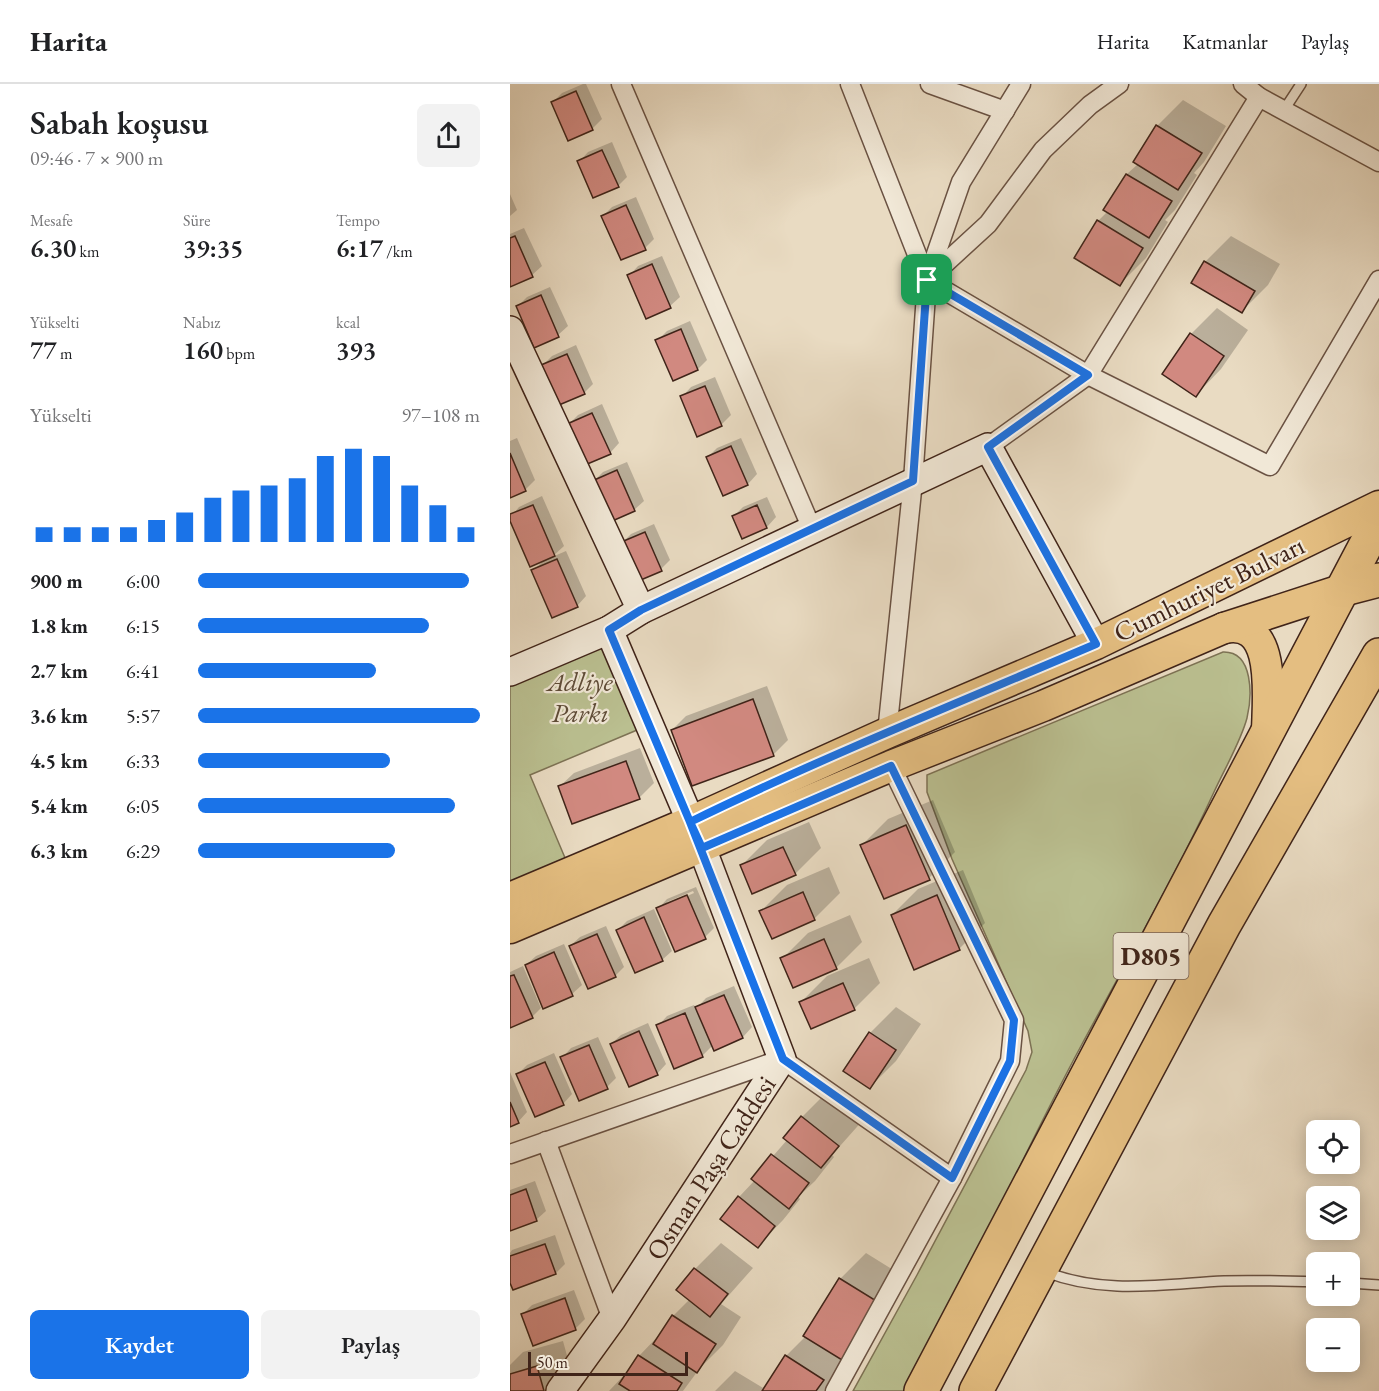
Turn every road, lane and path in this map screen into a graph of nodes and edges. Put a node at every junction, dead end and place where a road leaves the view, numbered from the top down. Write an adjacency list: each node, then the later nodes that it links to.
1 (621, 84): 20 (street)
2 (850, 84): 12 (street)
3 (930, 84): 10 (street)
4 (1021, 84): 10 (street)
5 (1119, 84): 12 (street)
6 (1243, 84): 8 (street)
7 (1301, 84): 9 (lane)
8 (1259, 97): 9 (street); 15 (street)
9 (1284, 110): 11 (street)
10 (1005, 111): 12 (street)
11 (1379, 162)
12 (927, 280): 15 (street); 17 (street)
13 (1379, 280): 15 (street)
14 (510, 330): 23 (main road)
15 (1088, 375): 16 (street)
16 (988, 447): 17 (main road); 26 (main road)
17 (913, 481): 20 (main road); 29 (street)
18 (1379, 506): 26 (main road, Cumhuriyet Bulvarı)
19 (1379, 520): 22 (highway, D805)
20 (812, 529): 23 (main road)
21 (1379, 580): 22 (highway)
22 (1344, 588): 24 (main road, Cumhuriyet Bulvarı); 30 (highway, D805)
23 (641, 610): 25 (main road)
24 (1224, 628): 30 (main road, Cumhuriyet Bulvarı); 31 (main road, Cumhuriyet Bulvarı)
25 (609, 630): 28 (main road); 32 (main road, Osman Paşa Caddesi)
26 (1096, 644): 29 (main road, Cumhuriyet Bulvarı)
27 (1379, 655): 39 (highway, D805)
28 (510, 672)
29 (887, 733): 32 (main road, Cumhuriyet Bulvarı)
30 (1267, 734): 46 (highway, D805)
31 (891, 766): 32 (main road, Cumhuriyet Bulvarı); 38 (street)
32 (696, 835): 33 (main road, Cumhuriyet Bulvarı); 34 (main road, Cumhuriyet Bulvarı); 35 (main road, Osman Paşa Caddesi)
33 (511, 895)
34 (510, 927)
35 (783, 1059): 36 (street); 38 (street); 43 (main road, Osman Paşa Caddesi)
36 (546, 1141): 37 (street); 43 (street)
37 (510, 1155)
38 (952, 1178): 45 (street)
39 (1041, 1270): 40 (lane); 47 (highway, D805)
40 (1306, 1282)
41 (1360, 1284): 42 (lane)
42 (1379, 1285)
43 (612, 1319): 44 (main road, Osman Paşa Caddesi)
44 (560, 1391)
45 (835, 1391)
46 (921, 1391)
47 (976, 1391)

